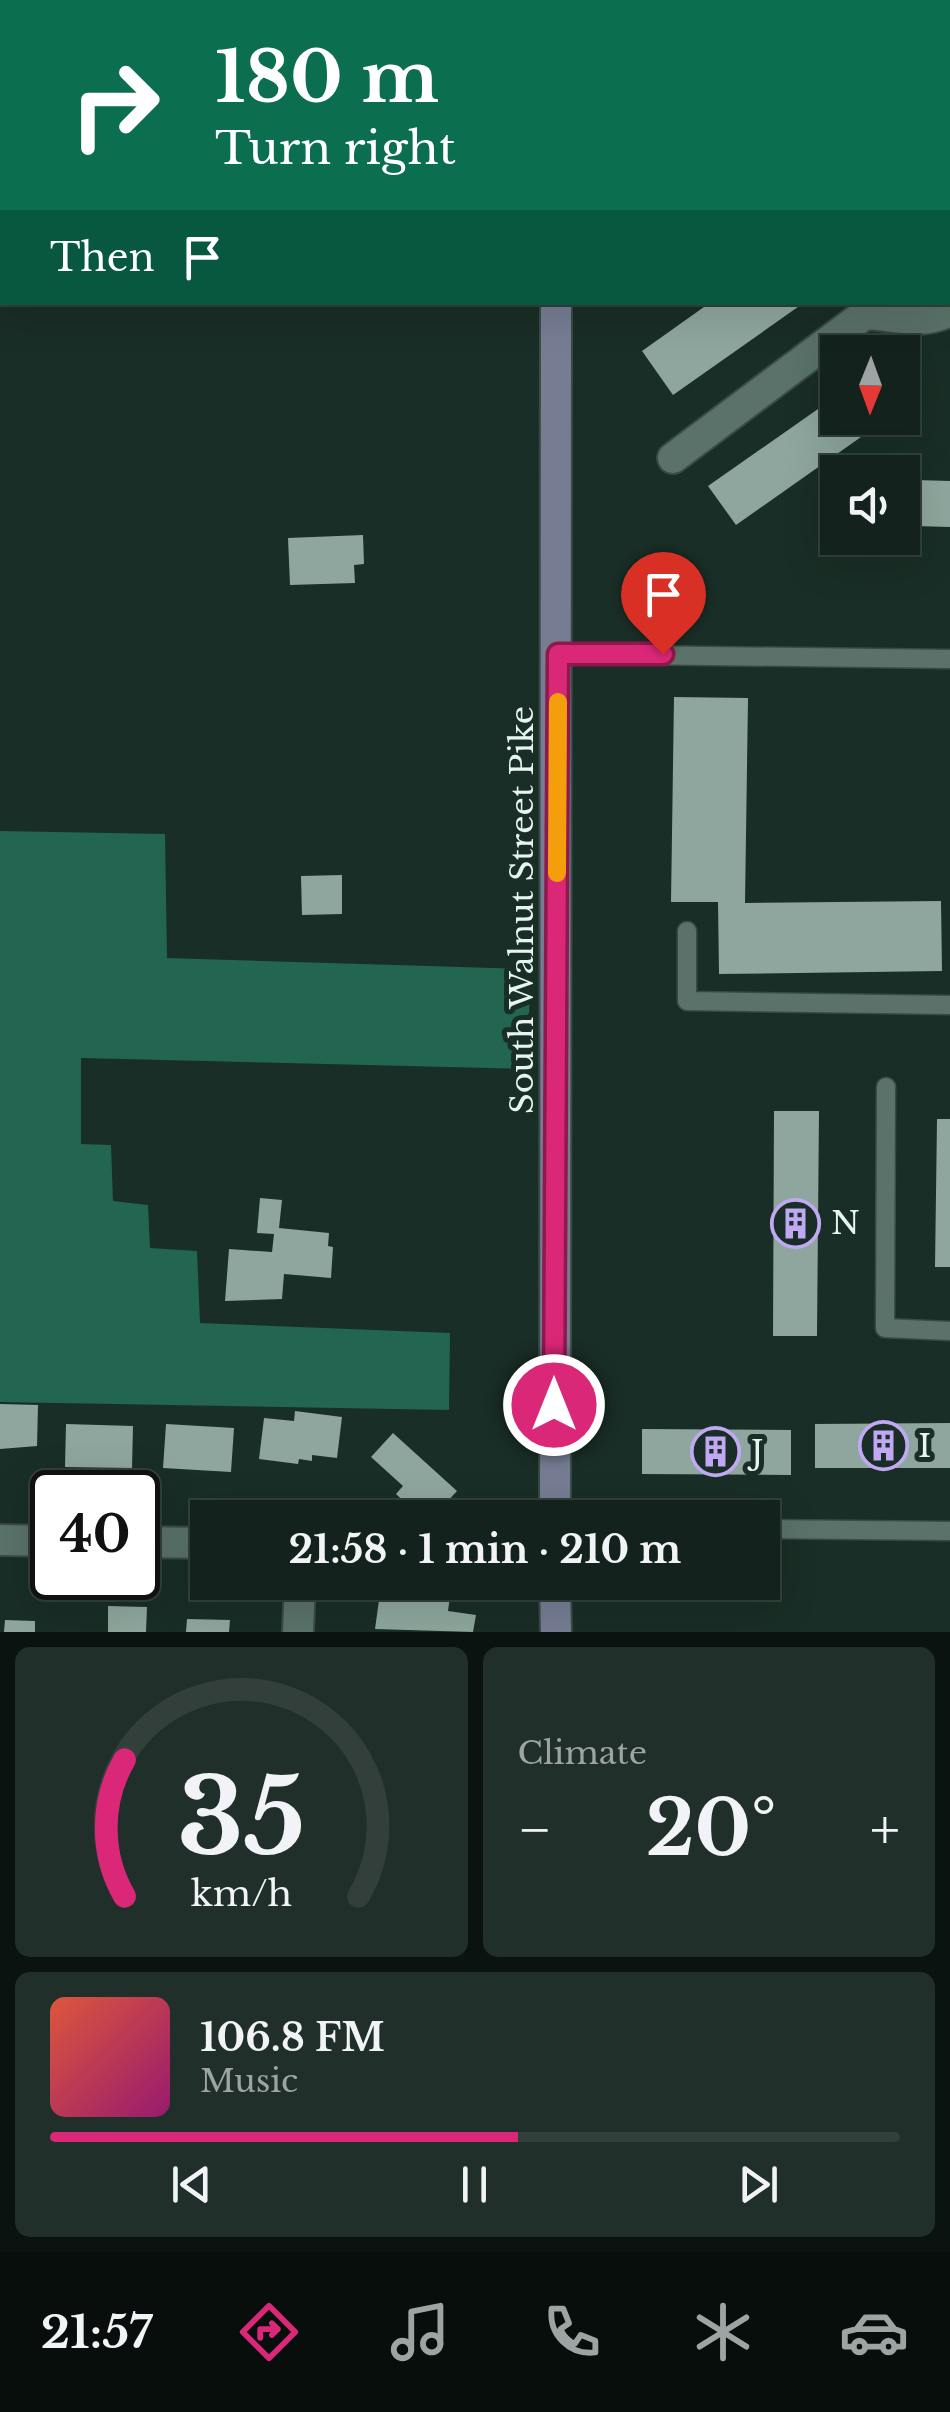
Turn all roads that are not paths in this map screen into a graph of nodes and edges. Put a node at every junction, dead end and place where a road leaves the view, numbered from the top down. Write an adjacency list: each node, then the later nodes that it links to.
1 (556, 305): 4 (street, South Walnut Street Pike)
2 (950, 311): 3 (street)
3 (673, 458)
4 (558, 654): 5 (lane); 10 (street, South Walnut Street Pike)
5 (950, 659)
6 (687, 932): 7 (lane)
7 (950, 1005)
8 (886, 1087): 9 (lane)
9 (950, 1331)
10 (554, 1500)
11 (780, 1529): 12 (lane)
12 (950, 1531)
13 (0, 1540): 14 (street)
14 (30, 1541)
15 (160, 1542): 16 (street)
16 (190, 1543)
17 (299, 1600): 19 (street)
18 (555, 1600): 20 (street)
19 (298, 1632)
20 (556, 1632)

